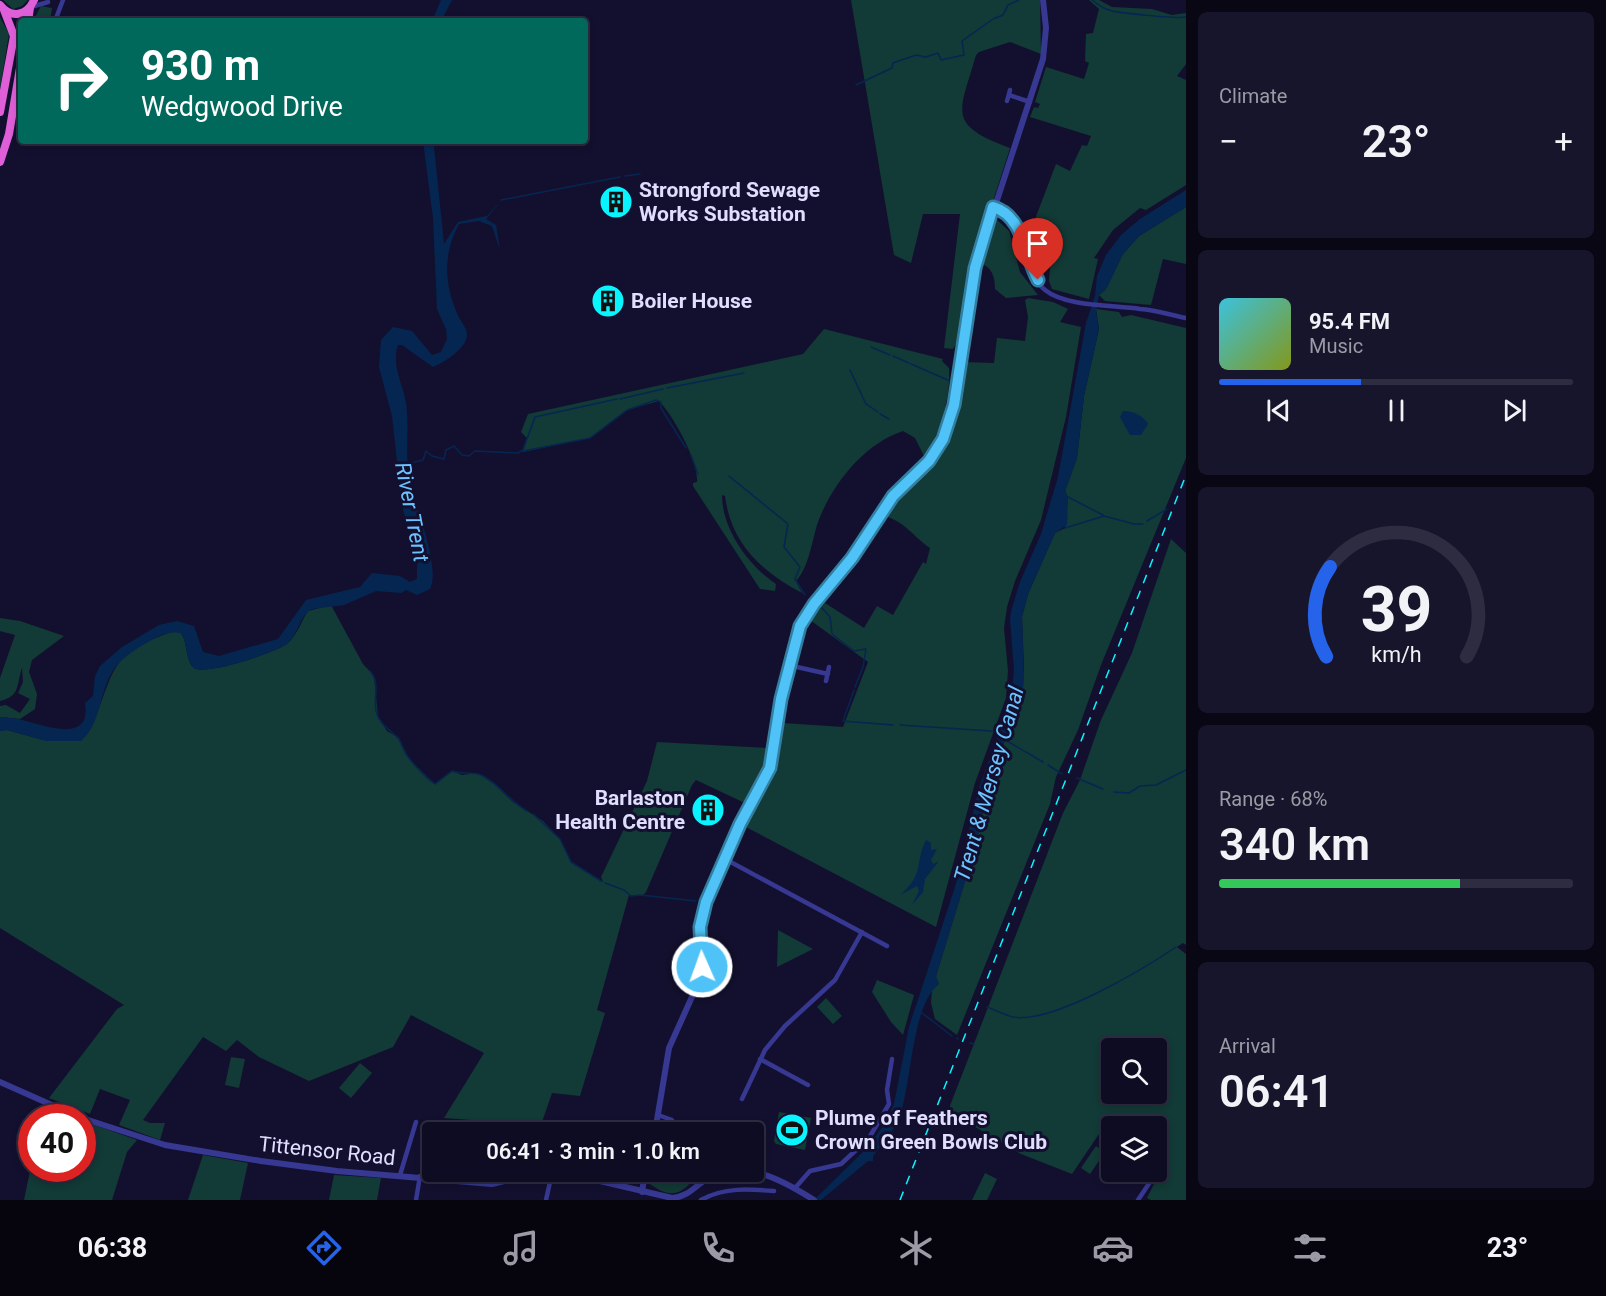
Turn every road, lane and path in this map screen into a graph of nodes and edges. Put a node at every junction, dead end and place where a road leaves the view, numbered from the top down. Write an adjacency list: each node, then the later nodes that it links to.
1 (1043, 0): 9 (street)
2 (46, 1): 3 (street); 4 (street)
3 (62, 3): 6 (street)
4 (31, 5): 5 (highway)
5 (2, 8): 10 (highway)
6 (56, 18)
7 (18, 80): 11 (highway)
8 (1007, 101): 9 (street)
9 (1030, 102): 12 (street)
10 (0, 112)
11 (0, 162)
12 (993, 207): 13 (street); 14 (street)
13 (1186, 318)
14 (788, 665): 15 (street); 16 (street)
15 (826, 681)
16 (725, 859): 17 (street); 25 (street)
17 (862, 932): 18 (street); 19 (street)
18 (887, 946)
19 (760, 1059): 22 (street); 23 (street)
20 (892, 1059): 39 (street)
21 (0, 1082): 24 (street, Tittensor Road)
22 (808, 1085)
23 (742, 1099)
24 (50, 1104)
25 (658, 1115): 27 (street); 28 (street)
26 (416, 1122): 30 (street)
27 (657, 1122)
28 (672, 1122)
29 (96, 1123): 30 (street, Tittensor Road)
30 (400, 1175): 31 (street, Tittensor Road)
31 (420, 1176): 44 (street)
32 (474, 1182): 33 (street, Tittensor Road)
33 (500, 1182)
34 (550, 1182): 45 (street)
35 (603, 1182): 41 (street, Tittensor Road)
36 (644, 1182): 41 (street)
37 (1150, 1182): 48 (street)
38 (702, 1183): 39 (street); 42 (street)
39 (795, 1188): 43 (street)
40 (774, 1191): 47 (street)
41 (642, 1192): 42 (street, Tittensor Road); 46 (street)
42 (680, 1199)
43 (812, 1199)
44 (416, 1200)
45 (546, 1200)
46 (642, 1200)
47 (701, 1200)
48 (1138, 1200)

